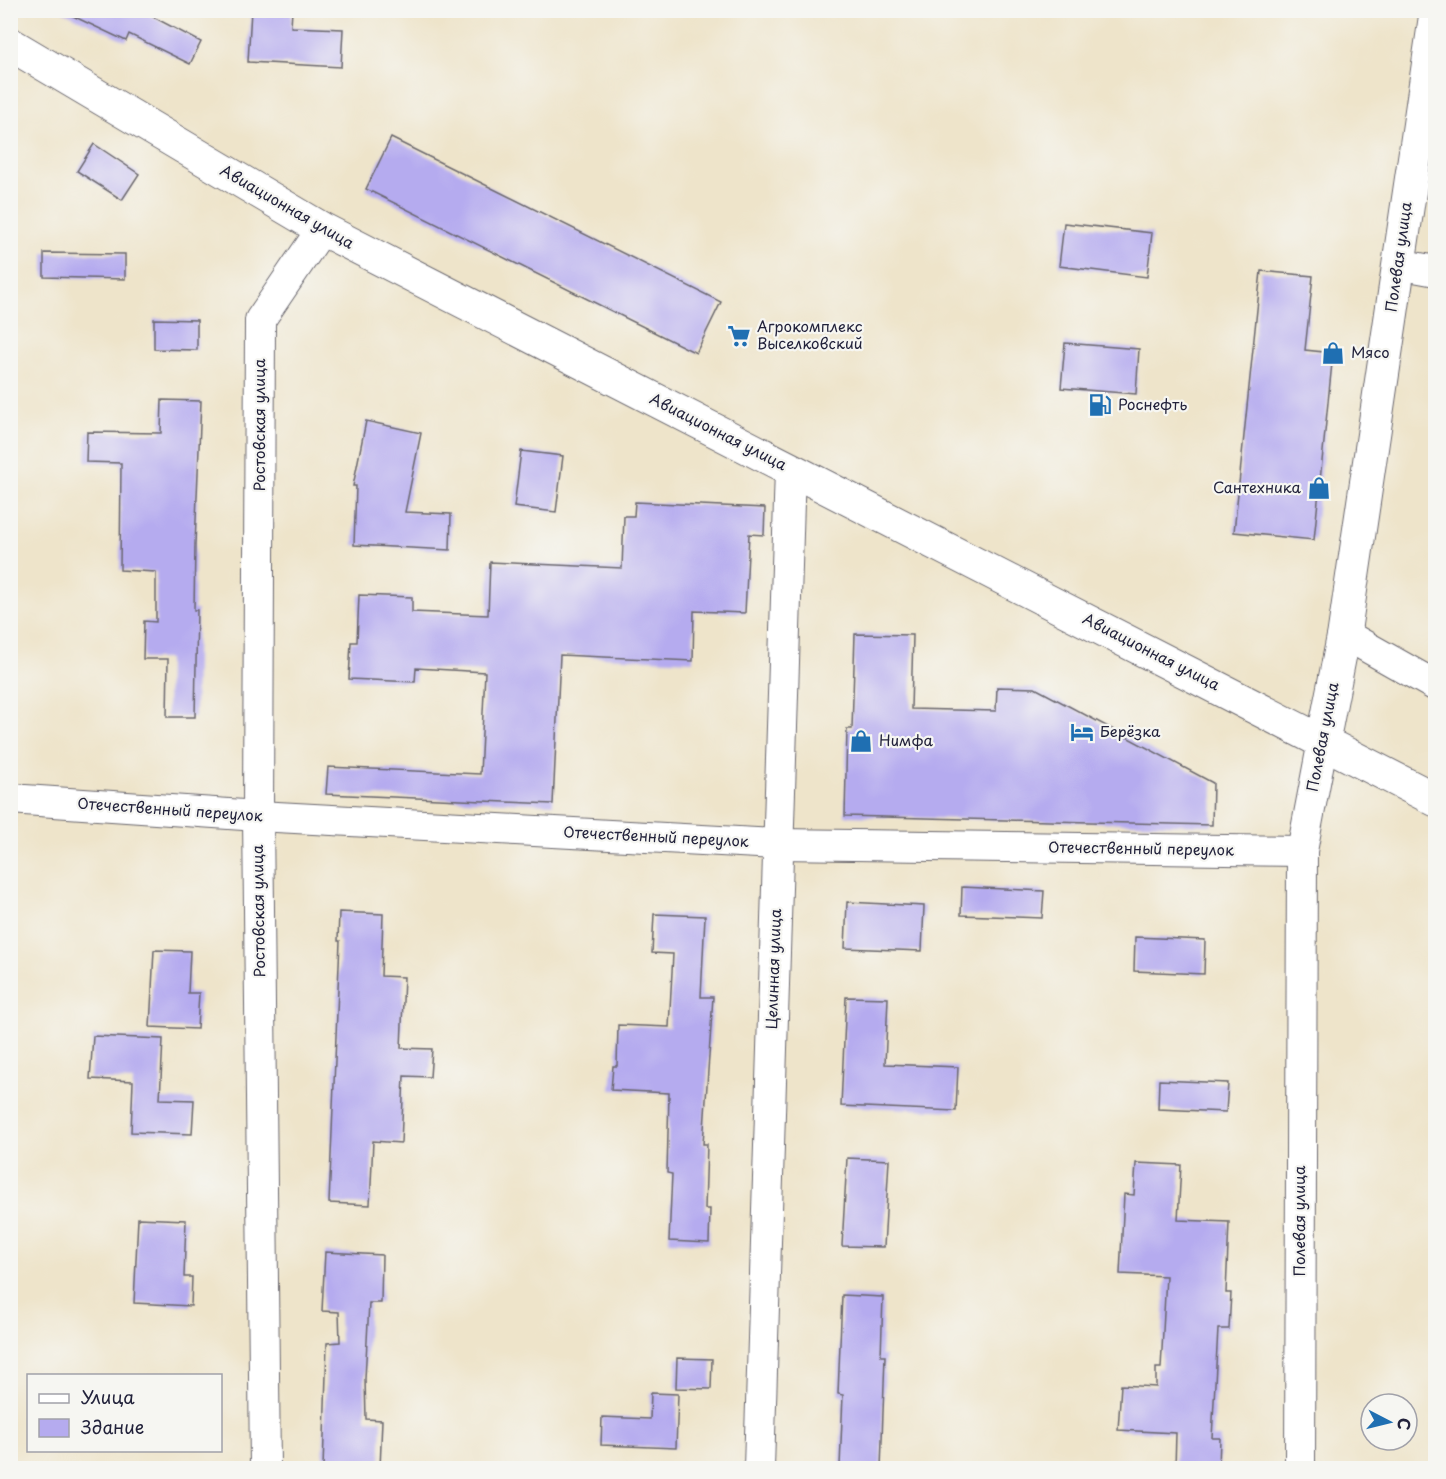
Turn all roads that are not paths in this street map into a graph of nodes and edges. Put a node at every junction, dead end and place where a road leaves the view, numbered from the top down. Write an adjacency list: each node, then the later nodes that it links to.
1 (1436, 13): 4 (main road, Полевая улица)
2 (10, 44): 3 (main road, Авиационная улица)
3 (322, 229): 6 (main road, Авиационная улица); 12 (street, Ростовская улица)
4 (1398, 264): 5 (street); 7 (main road, Полевая улица)
5 (1436, 271)
6 (790, 469): 9 (main road, Авиационная улица); 13 (street, Целинная улица)
7 (1344, 634): 8 (street); 9 (main road, Полевая улица)
8 (1436, 686)
9 (1323, 741): 11 (main road, Авиационная улица); 14 (street, Полевая улица)
10 (10, 799): 12 (street, Отечественный переулок)
11 (1436, 800)
12 (258, 816): 13 (street, Отечественный переулок); 15 (street, Ростовская улица)
13 (777, 844): 14 (street, Отечественный переулок); 16 (street, Целинная улица)
14 (1302, 851): 17 (street, Полевая улица)
15 (265, 1468)
16 (759, 1468)
17 (1300, 1468)

